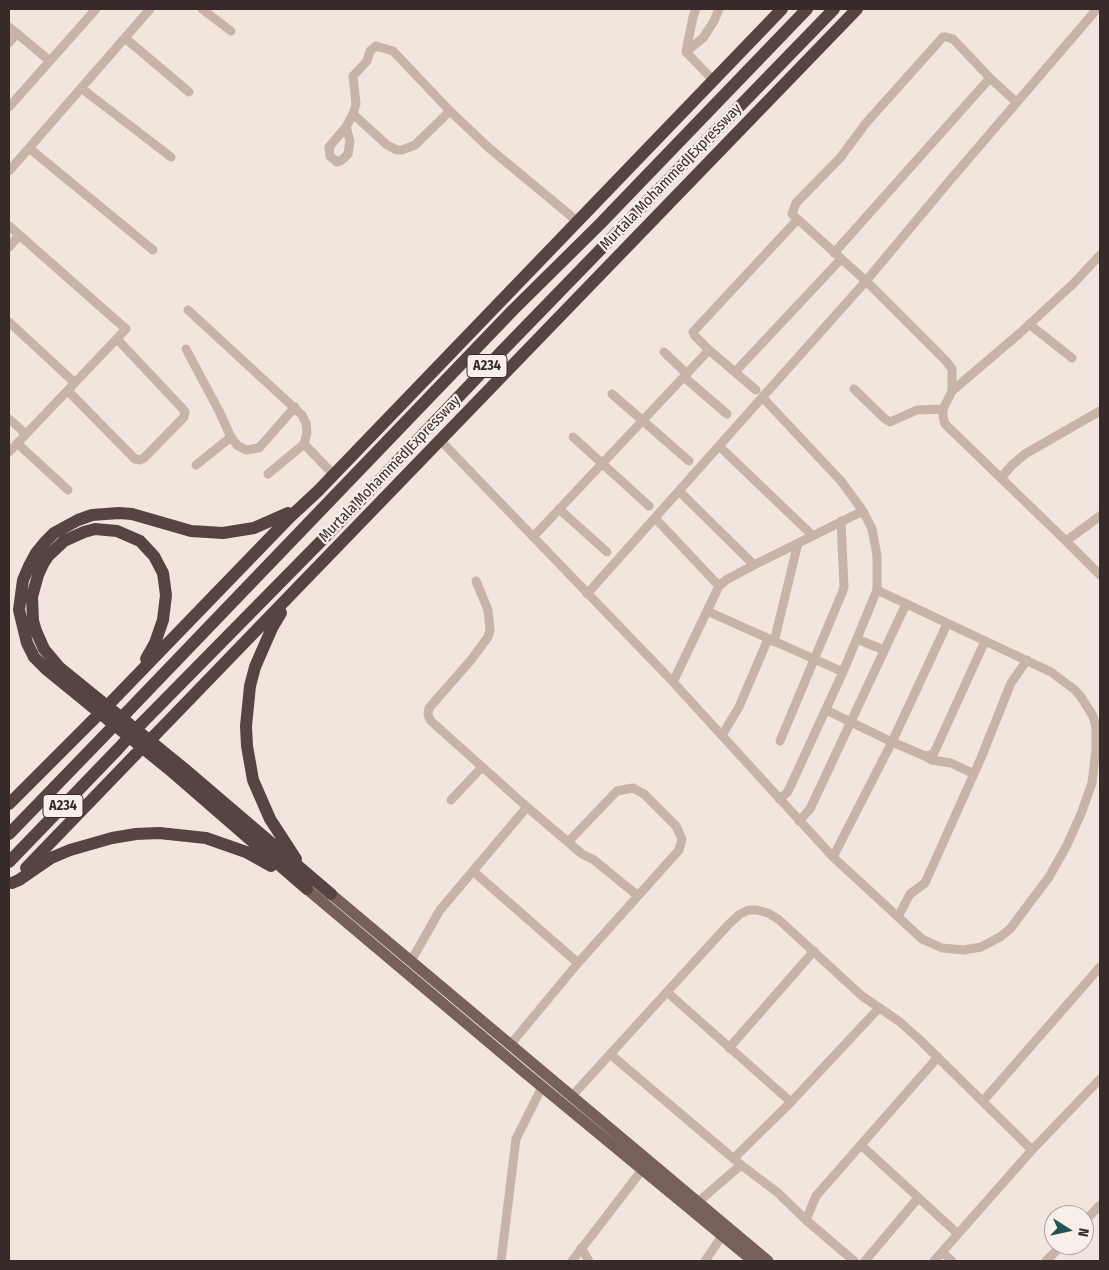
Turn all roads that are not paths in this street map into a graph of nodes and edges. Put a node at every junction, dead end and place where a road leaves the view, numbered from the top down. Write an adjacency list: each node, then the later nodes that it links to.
1 (96, 9): 17 (street)
2 (150, 9): 14 (street)
3 (202, 9): 12 (street)
4 (696, 9): 16 (street)
5 (719, 9): 16 (street)
6 (782, 9): 19 (highway)
7 (807, 9): 35 (highway, Murtala Mohammed Expressway / A234)
8 (834, 9): 32 (highway, Murtala Mohammed Expressway / A234)
9 (857, 9): 28 (highway, Murtala Mohammed Expressway)
10 (1097, 9): 22 (street)
11 (9, 27): 13 (street)
12 (231, 31)
13 (17, 33): 15 (street); 17 (street)
14 (125, 38): 20 (street); 21 (street)
15 (9, 43)
16 (686, 52): 19 (street)
17 (50, 61): 23 (street)
18 (990, 78): 22 (street); 33 (street); 41 (street)
19 (713, 80): 30 (highway)
20 (81, 88): 27 (street); 29 (street)
21 (189, 92)
22 (1016, 102): 43 (street)
23 (9, 107)
24 (450, 111): 25 (street); 25 (street); 34 (street)
25 (353, 114): 26 (street)
26 (346, 127)
27 (29, 148): 31 (street); 39 (street)
28 (719, 152): 32 (highway); 48 (highway, Murtala Mohammed Expressway)
29 (171, 158)
30 (634, 161): 34 (highway); 35 (highway)
31 (9, 171)
32 (665, 184): 42 (highway, Murtala Mohammed Expressway / A234)
33 (797, 220): 41 (street); 52 (street)
34 (577, 221): 50 (highway)
35 (600, 224): 45 (highway, Murtala Mohammed Expressway / A234)
36 (9, 226): 37 (street)
37 (19, 235): 38 (street); 49 (street)
38 (9, 247)
39 (153, 250)
40 (1100, 255): 47 (street)
41 (838, 256): 43 (street); 55 (street)
42 (577, 274): 48 (highway); 134 (highway, Murtala Mohammed Expressway / A234, bridge)
43 (866, 281): 61 (street); 63 (street)
44 (188, 310): 64 (street)
45 (513, 310): 50 (highway); 131 (highway, Murtala Mohammed Expressway / A234, bridge)
46 (9, 322): 57 (street)
47 (1029, 324): 54 (street); 61 (street)
48 (540, 335): 73 (highway, Murtala Mohammed Expressway)
49 (117, 339): 57 (street); 60 (street)
50 (462, 341): 82 (highway)
51 (186, 349): 71 (street)
52 (709, 350): 55 (street); 56 (street)
53 (664, 352): 56 (street)
54 (1072, 358)
55 (735, 372): 59 (street)
56 (686, 375): 67 (street); 69 (street)
57 (75, 383): 60 (street)
58 (854, 389): 65 (street)
59 (756, 390)
60 (68, 391): 70 (street)
61 (952, 391): 65 (street)
62 (612, 394): 69 (street)
63 (763, 398): 76 (street); 89 (street)
64 (294, 407): 71 (street); 75 (street)
65 (943, 409): 83 (street)
66 (1100, 411): 83 (street)
67 (727, 414)
68 (9, 419): 70 (street)
69 (642, 421): 78 (street); 79 (street)
70 (26, 434): 74 (street)
71 (230, 437): 80 (street)
72 (573, 437): 79 (street)
73 (440, 440): 94 (street); 101 (highway, Murtala Mohammed Expressway)
74 (17, 443): 77 (street); 84 (street)
75 (304, 444): 81 (street); 82 (street)
76 (719, 446): 86 (street); 93 (street)
77 (9, 452)
78 (688, 461)
79 (602, 464): 87 (street); 88 (street)
80 (196, 465)
81 (268, 474)
82 (334, 474): 85 (highway)
83 (1001, 478): 95 (street)
84 (68, 490)
85 (318, 491): 116 (highway); 137 (highway)
86 (679, 491): 91 (street); 98 (street)
87 (649, 506)
88 (559, 509): 94 (street); 97 (street)
89 (863, 511): 92 (street); 103 (street)
90 (1100, 516): 95 (street)
91 (655, 518): 102 (street); 104 (street)
92 (841, 521): 93 (street); 112 (street)
93 (812, 535): 96 (street)
94 (533, 537): 104 (street)
95 (1066, 541): 99 (street)
96 (798, 543): 98 (street); 109 (street)
97 (607, 552)
98 (754, 565): 102 (street)
99 (1100, 575)
100 (476, 581): 124 (street)
101 (302, 584): 136 (highway, Murtala Mohammed Expressway, bridge); 138 (highway)
102 (720, 586): 106 (street)
103 (877, 590): 105 (street); 108 (street)
104 (587, 594): 115 (street)
105 (906, 604): 107 (street); 111 (street)
106 (707, 611): 109 (street); 115 (street)
107 (947, 624): 110 (street); 122 (street)
108 (857, 639): 111 (street); 114 (street)
109 (771, 641): 112 (street); 120 (street)
110 (985, 641): 113 (street); 123 (street)
111 (884, 650): 119 (street)
112 (814, 660): 114 (street); 121 (street)
113 (1027, 660): 118 (street); 125 (street)
114 (843, 672): 117 (street)
115 (672, 682): 120 (street)
116 (129, 683): 128 (highway, bridge); 138 (highway)
117 (826, 710): 119 (street); 126 (street)
118 (1097, 713): 140 (street)
119 (851, 722): 122 (street); 130 (street)
120 (722, 735): 126 (street)
121 (780, 741)
122 (892, 742): 123 (street); 133 (street)
123 (925, 756): 125 (street)
124 (482, 767): 127 (street); 129 (street)
125 (974, 774): 140 (street)
126 (779, 799): 130 (street)
127 (451, 800)
128 (9, 804)
129 (528, 807): 132 (street); 135 (street)
130 (799, 821): 133 (street)
131 (9, 834)
132 (568, 842): 139 (street); 139 (street)
133 (833, 857): 140 (street)
134 (9, 862)
135 (474, 872): 142 (street); 143 (street)
136 (10, 884): 137 (highway)
137 (307, 889): 152 (main road)
138 (331, 894): 142 (main road)
139 (638, 896): 143 (street)
140 (898, 917)
141 (814, 951): 145 (street); 146 (street); 148 (street)
142 (412, 962): 147 (main road)
143 (578, 963): 147 (street)
144 (1100, 967): 154 (street)
145 (667, 992): 148 (street); 149 (street)
146 (879, 1008): 150 (street); 155 (street)
147 (510, 1045): 153 (main road)
148 (729, 1048): 155 (street)
149 (610, 1054): 153 (street); 158 (street)
150 (938, 1057): 154 (street); 156 (street)
151 (1100, 1078): 157 (street)
152 (542, 1087): 160 (main road); 168 (street)
153 (572, 1096): 162 (main road)
154 (983, 1101): 157 (street)
155 (791, 1102): 158 (street)
156 (861, 1145): 161 (street); 163 (street)
157 (1032, 1150): 164 (street)
158 (734, 1158): 159 (street)
159 (741, 1165): 162 (street); 163 (street)
160 (642, 1170): 165 (main road); 166 (street)
161 (918, 1198): 164 (street); 175 (street)
162 (698, 1202): 173 (main road)
163 (806, 1220): 174 (street)
164 (958, 1234): 167 (street)
165 (722, 1236): 171 (street); 172 (main road)
166 (581, 1248): 169 (street); 170 (street)
167 (942, 1252): 176 (street); 177 (street)
168 (501, 1261)
169 (572, 1261)
170 (589, 1261)
171 (704, 1261)
172 (753, 1261)
173 (768, 1261)
174 (854, 1261)
175 (865, 1261)
176 (934, 1261)
177 (952, 1261)

